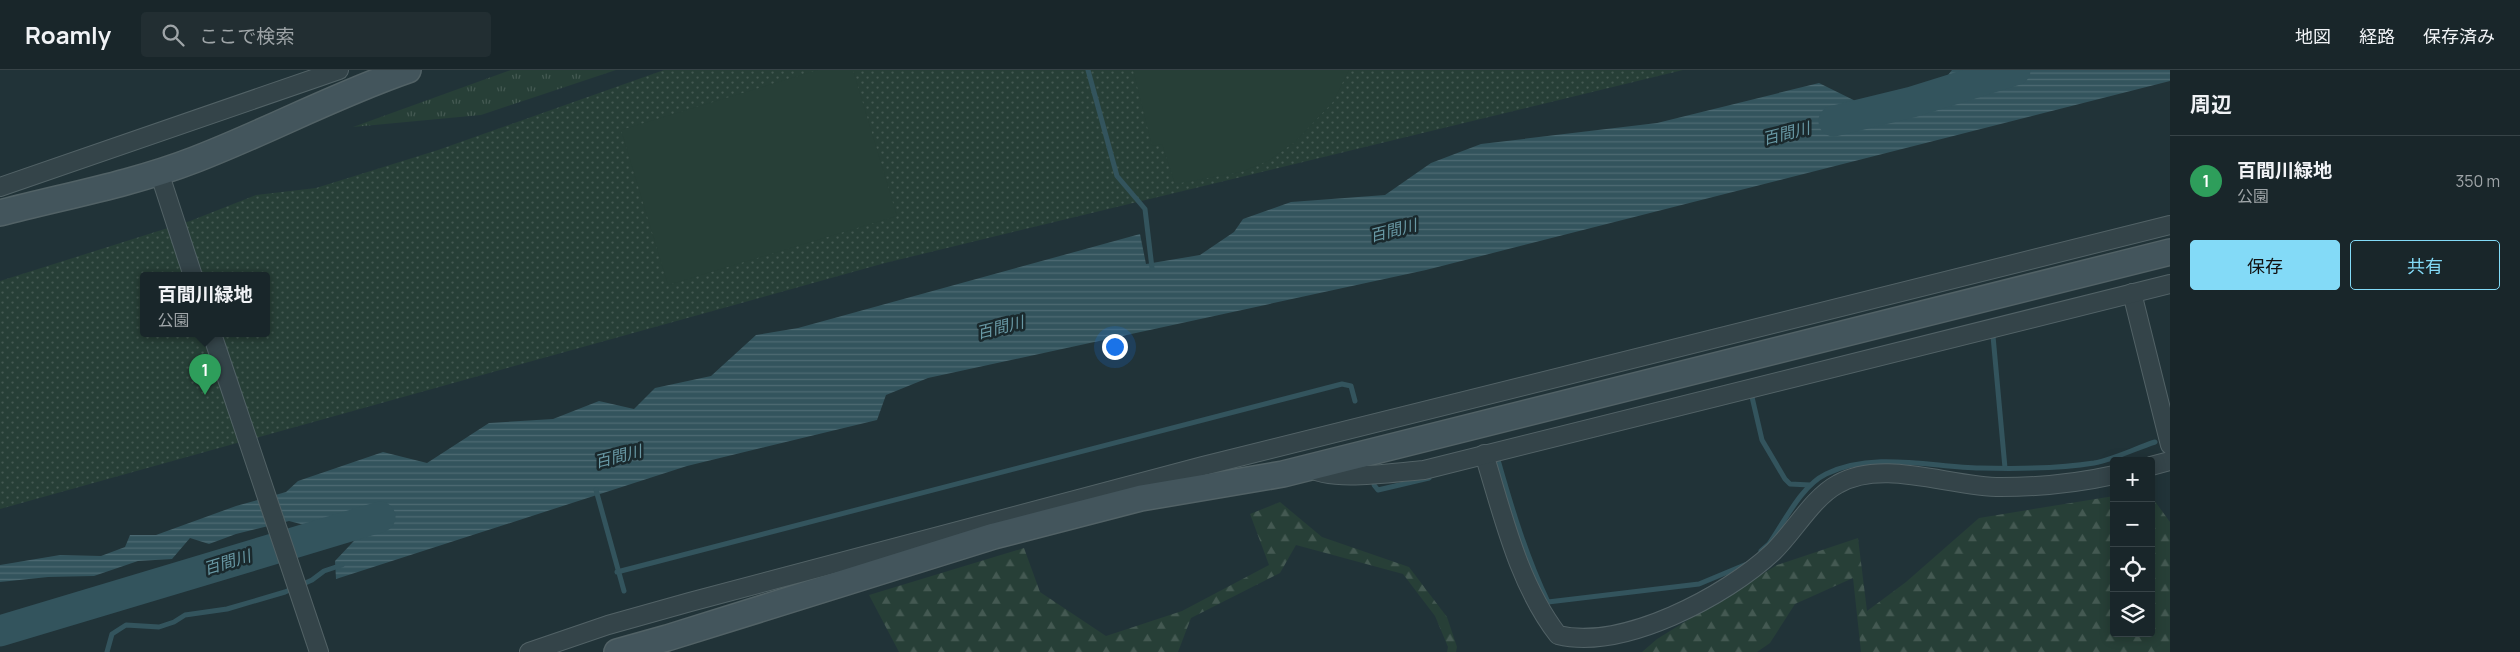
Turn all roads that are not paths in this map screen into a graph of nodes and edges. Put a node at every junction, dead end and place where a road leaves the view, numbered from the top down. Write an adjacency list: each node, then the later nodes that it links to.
1 (339, 70): 4 (street)
2 (408, 70): 3 (street)
3 (159, 172): 5 (street); 8 (street)
4 (0, 187)
5 (0, 213)
6 (2170, 225): 21 (street)
7 (2170, 252): 16 (street)
8 (192, 272)
9 (2170, 284): 10 (street)
10 (2134, 299): 12 (street); 13 (street)
11 (213, 337): 20 (street)
12 (2170, 445)
13 (1485, 460): 16 (street); 17 (street)
14 (2170, 461): 15 (street)
15 (2155, 465)
16 (1308, 467): 18 (street)
17 (2110, 476)
18 (669, 645): 19 (street)
19 (624, 651)
20 (319, 652)
21 (529, 652)

